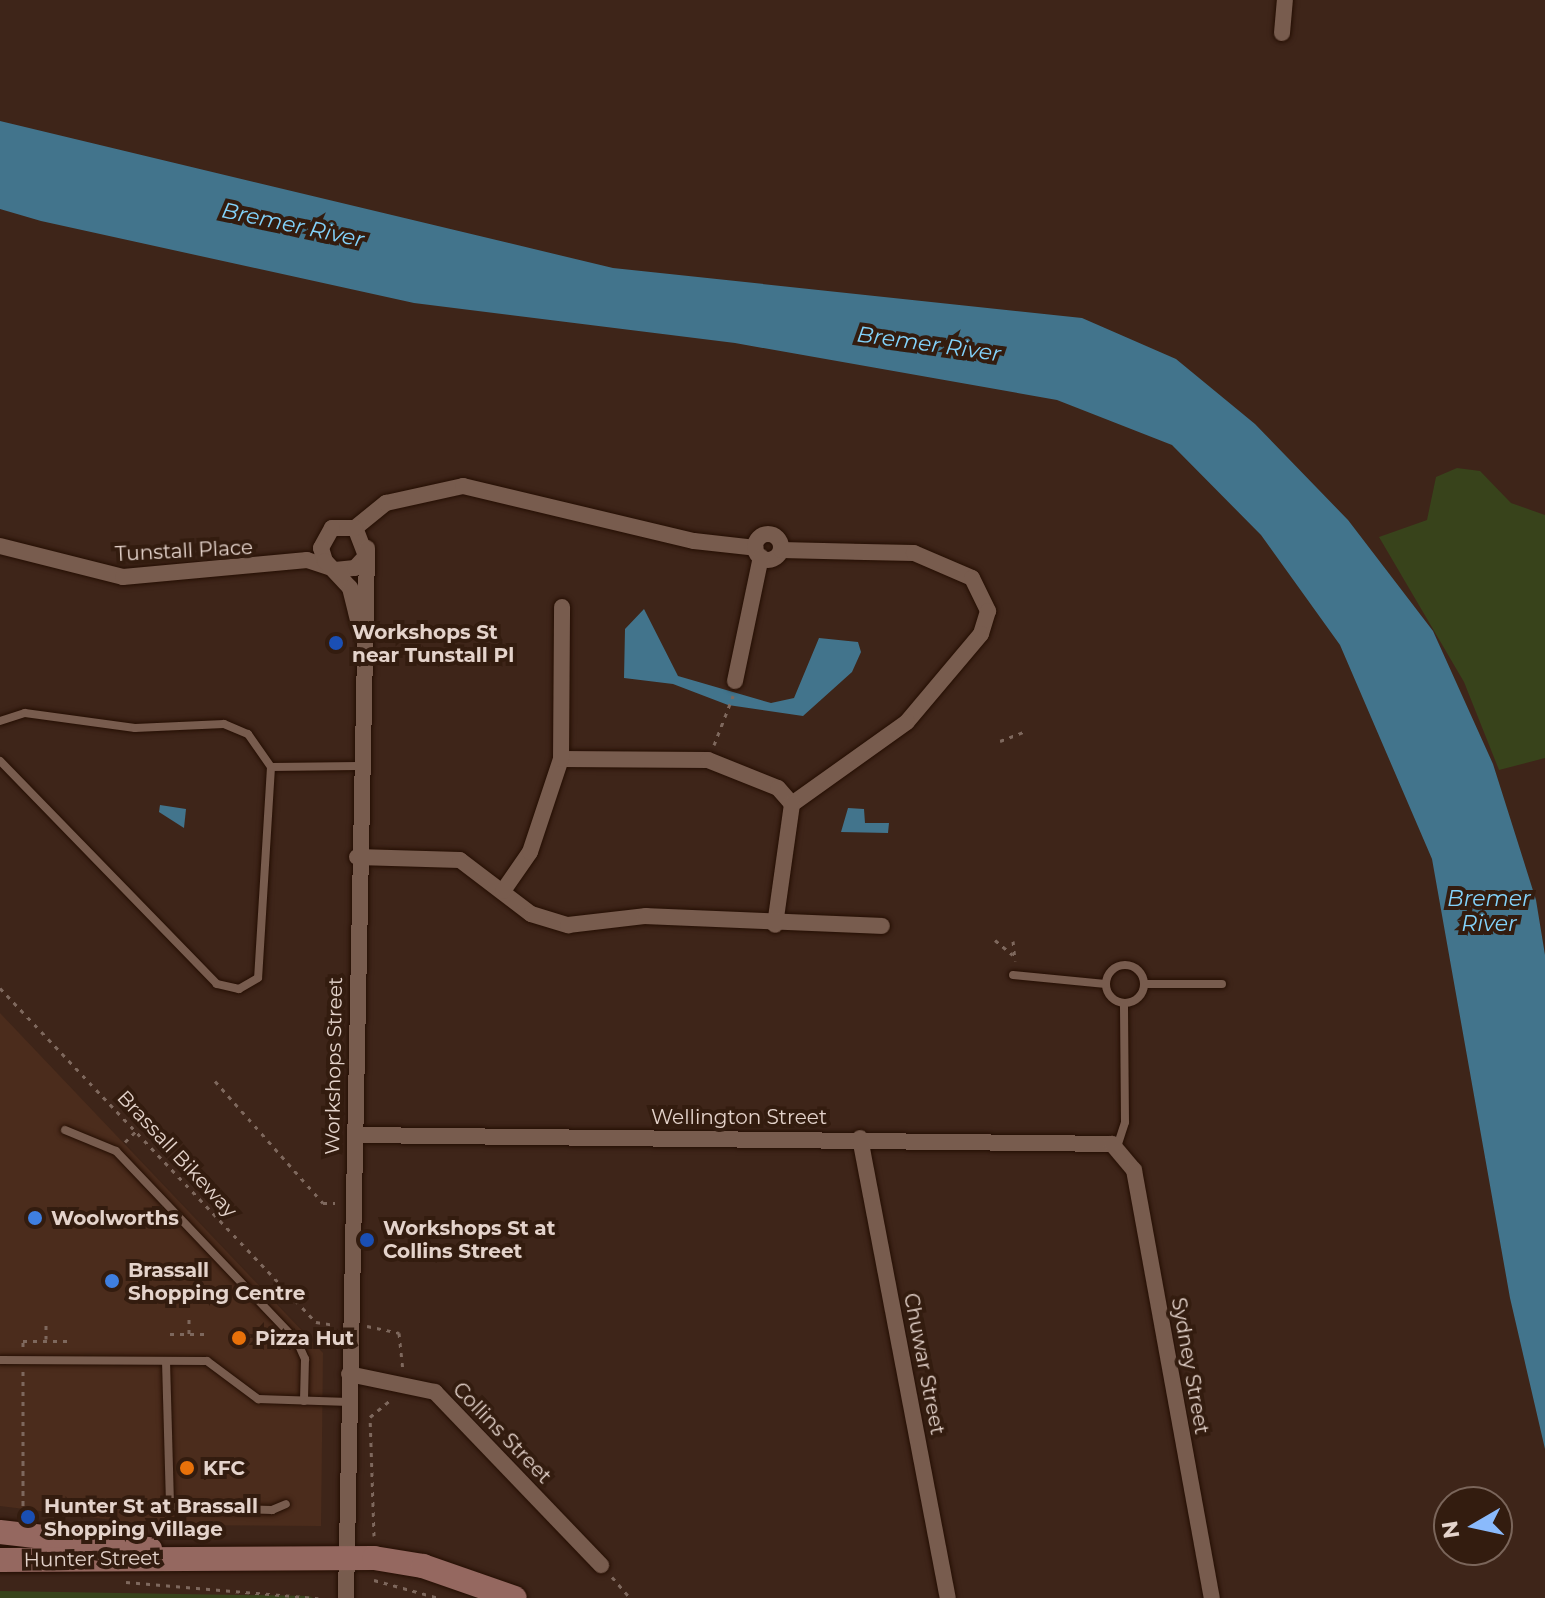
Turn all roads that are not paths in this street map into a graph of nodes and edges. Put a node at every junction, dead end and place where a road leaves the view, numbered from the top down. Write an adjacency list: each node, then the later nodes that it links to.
1 (1285, 0): 2 (street)
2 (1282, 33)
3 (355, 528): 4 (street); 6 (street); 7 (street)
4 (322, 540): 8 (street, Tunstall Place); 9 (street)
5 (0, 546): 8 (street, Tunstall Place)
6 (367, 548): 9 (street); 11 (street, Workshops Street)
7 (759, 552): 12 (street); 18 (street)
8 (277, 564): 9 (street, Tunstall Place)
9 (332, 568): 11 (street, Workshops Street)
10 (562, 607): 14 (street)
11 (360, 630): 16 (street, Workshops Street)
12 (735, 687)
13 (0, 721): 17 (lane)
14 (561, 759): 18 (street); 20 (street)
15 (0, 761): 17 (lane)
16 (358, 766): 17 (lane); 19 (street, Workshops Street)
17 (271, 767)
18 (792, 804): 21 (street)
19 (357, 857): 20 (street); 29 (street, Workshops Street)
20 (503, 891): 21 (street)
21 (775, 925): 22 (street)
22 (882, 926)
23 (1013, 975): 24 (lane)
24 (1106, 984): 25 (lane); 27 (lane)
25 (1144, 984): 26 (lane); 27 (lane)
26 (1222, 984)
27 (1124, 1003): 31 (lane)
28 (65, 1130): 35 (lane)
29 (358, 1135): 30 (street, Wellington Street); 34 (street, Workshops Street)
30 (860, 1138): 31 (street, Wellington Street); 45 (street, Chuwar Street)
31 (1117, 1147): 46 (street, Sydney Street)
32 (0, 1360): 33 (lane)
33 (166, 1361): 35 (lane); 37 (lane)
34 (349, 1374): 36 (street, Workshops Street); 42 (street, Collins Street)
35 (304, 1401): 36 (lane)
36 (349, 1402): 40 (street, Workshops Street)
37 (286, 1504)
38 (0, 1532): 39 (main road, Hunter Street)
39 (184, 1556): 40 (main road, Hunter Street); 41 (main road, Hunter Street)
40 (347, 1558): 43 (street, Workshops Street); 44 (main road, Hunter Street)
41 (0, 1560)
42 (601, 1565)
43 (346, 1598)
44 (515, 1598)
45 (948, 1598)
46 (1212, 1598)

